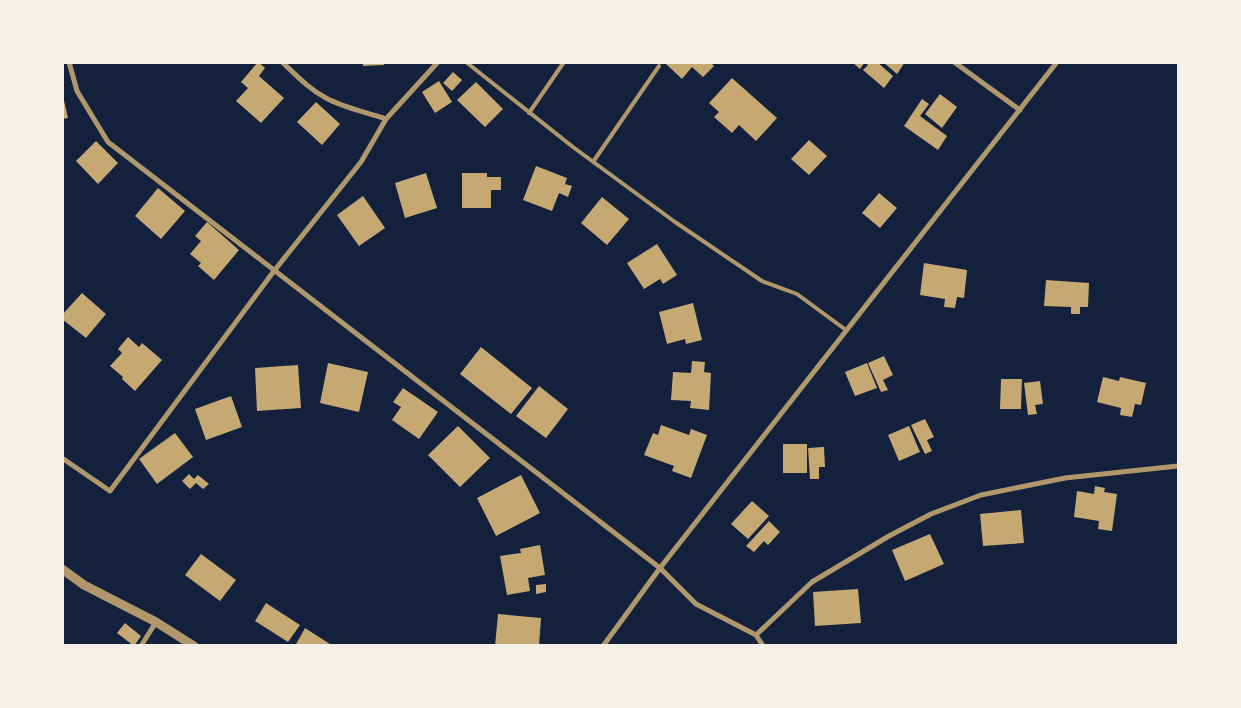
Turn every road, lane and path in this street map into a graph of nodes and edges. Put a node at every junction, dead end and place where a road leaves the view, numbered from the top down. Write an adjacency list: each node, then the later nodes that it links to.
1 (70, 62): 13 (street)
2 (282, 62): 11 (street)
3 (438, 62): 11 (street)
4 (466, 62): 10 (lane)
5 (564, 62): 10 (lane)
6 (954, 62): 9 (street)
7 (1058, 62): 9 (street)
8 (659, 66): 12 (lane)
9 (1020, 110): 14 (street)
10 (529, 113): 12 (lane)
11 (386, 119): 13 (street)
12 (593, 162): 14 (lane)
13 (274, 271): 15 (street); 17 (street)
14 (846, 330): 17 (street)
15 (62, 458)
16 (1178, 466): 20 (street)
17 (660, 568): 20 (street); 23 (street)
18 (62, 569): 19 (street)
19 (156, 622): 21 (street); 22 (street)
20 (756, 635): 24 (street)
21 (141, 646)
22 (194, 646)
23 (603, 646)
24 (763, 646)

